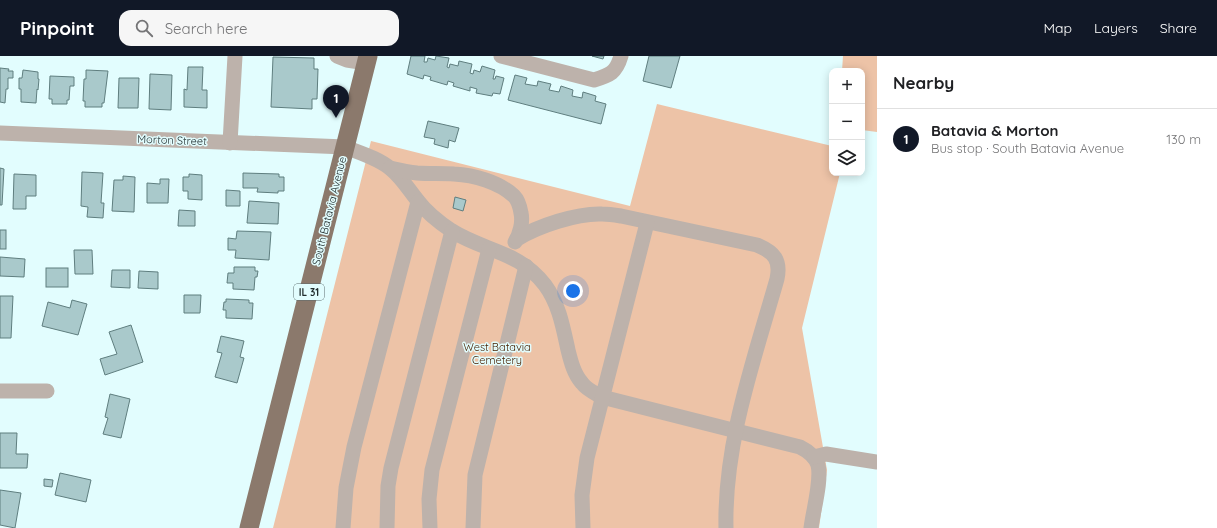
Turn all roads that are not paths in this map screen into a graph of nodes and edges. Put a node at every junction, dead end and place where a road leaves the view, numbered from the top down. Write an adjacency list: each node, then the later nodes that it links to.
1 (235, 56): 7 (street)
2 (337, 56): 5 (street)
3 (501, 56): 4 (street)
4 (621, 56)
5 (367, 60): 8 (main road, South Batavia Avenue / IL 31)
6 (0, 133): 7 (street, Morton Street)
7 (230, 143): 8 (street, Morton Street)
8 (345, 147): 9 (street); 23 (main road, South Batavia Avenue / IL 31)
9 (390, 168): 10 (street); 13 (street)
10 (418, 202): 12 (street); 24 (street)
11 (647, 222): 13 (street); 19 (street); 20 (street)
12 (452, 231): 14 (street); 25 (street)
13 (517, 239): 15 (street)
14 (489, 249): 15 (street); 26 (street)
15 (506, 254): 16 (street)
16 (526, 266): 19 (street); 27 (street)
17 (0, 391): 18 (street)
18 (46, 391)
19 (602, 397): 20 (street); 28 (street)
20 (735, 431): 21 (street); 29 (street)
21 (814, 457): 22 (street); 30 (street)
22 (877, 462)
23 (249, 528)
24 (343, 528)
25 (387, 528)
26 (430, 528)
27 (473, 528)
28 (582, 528)
29 (726, 528)
30 (811, 528)

